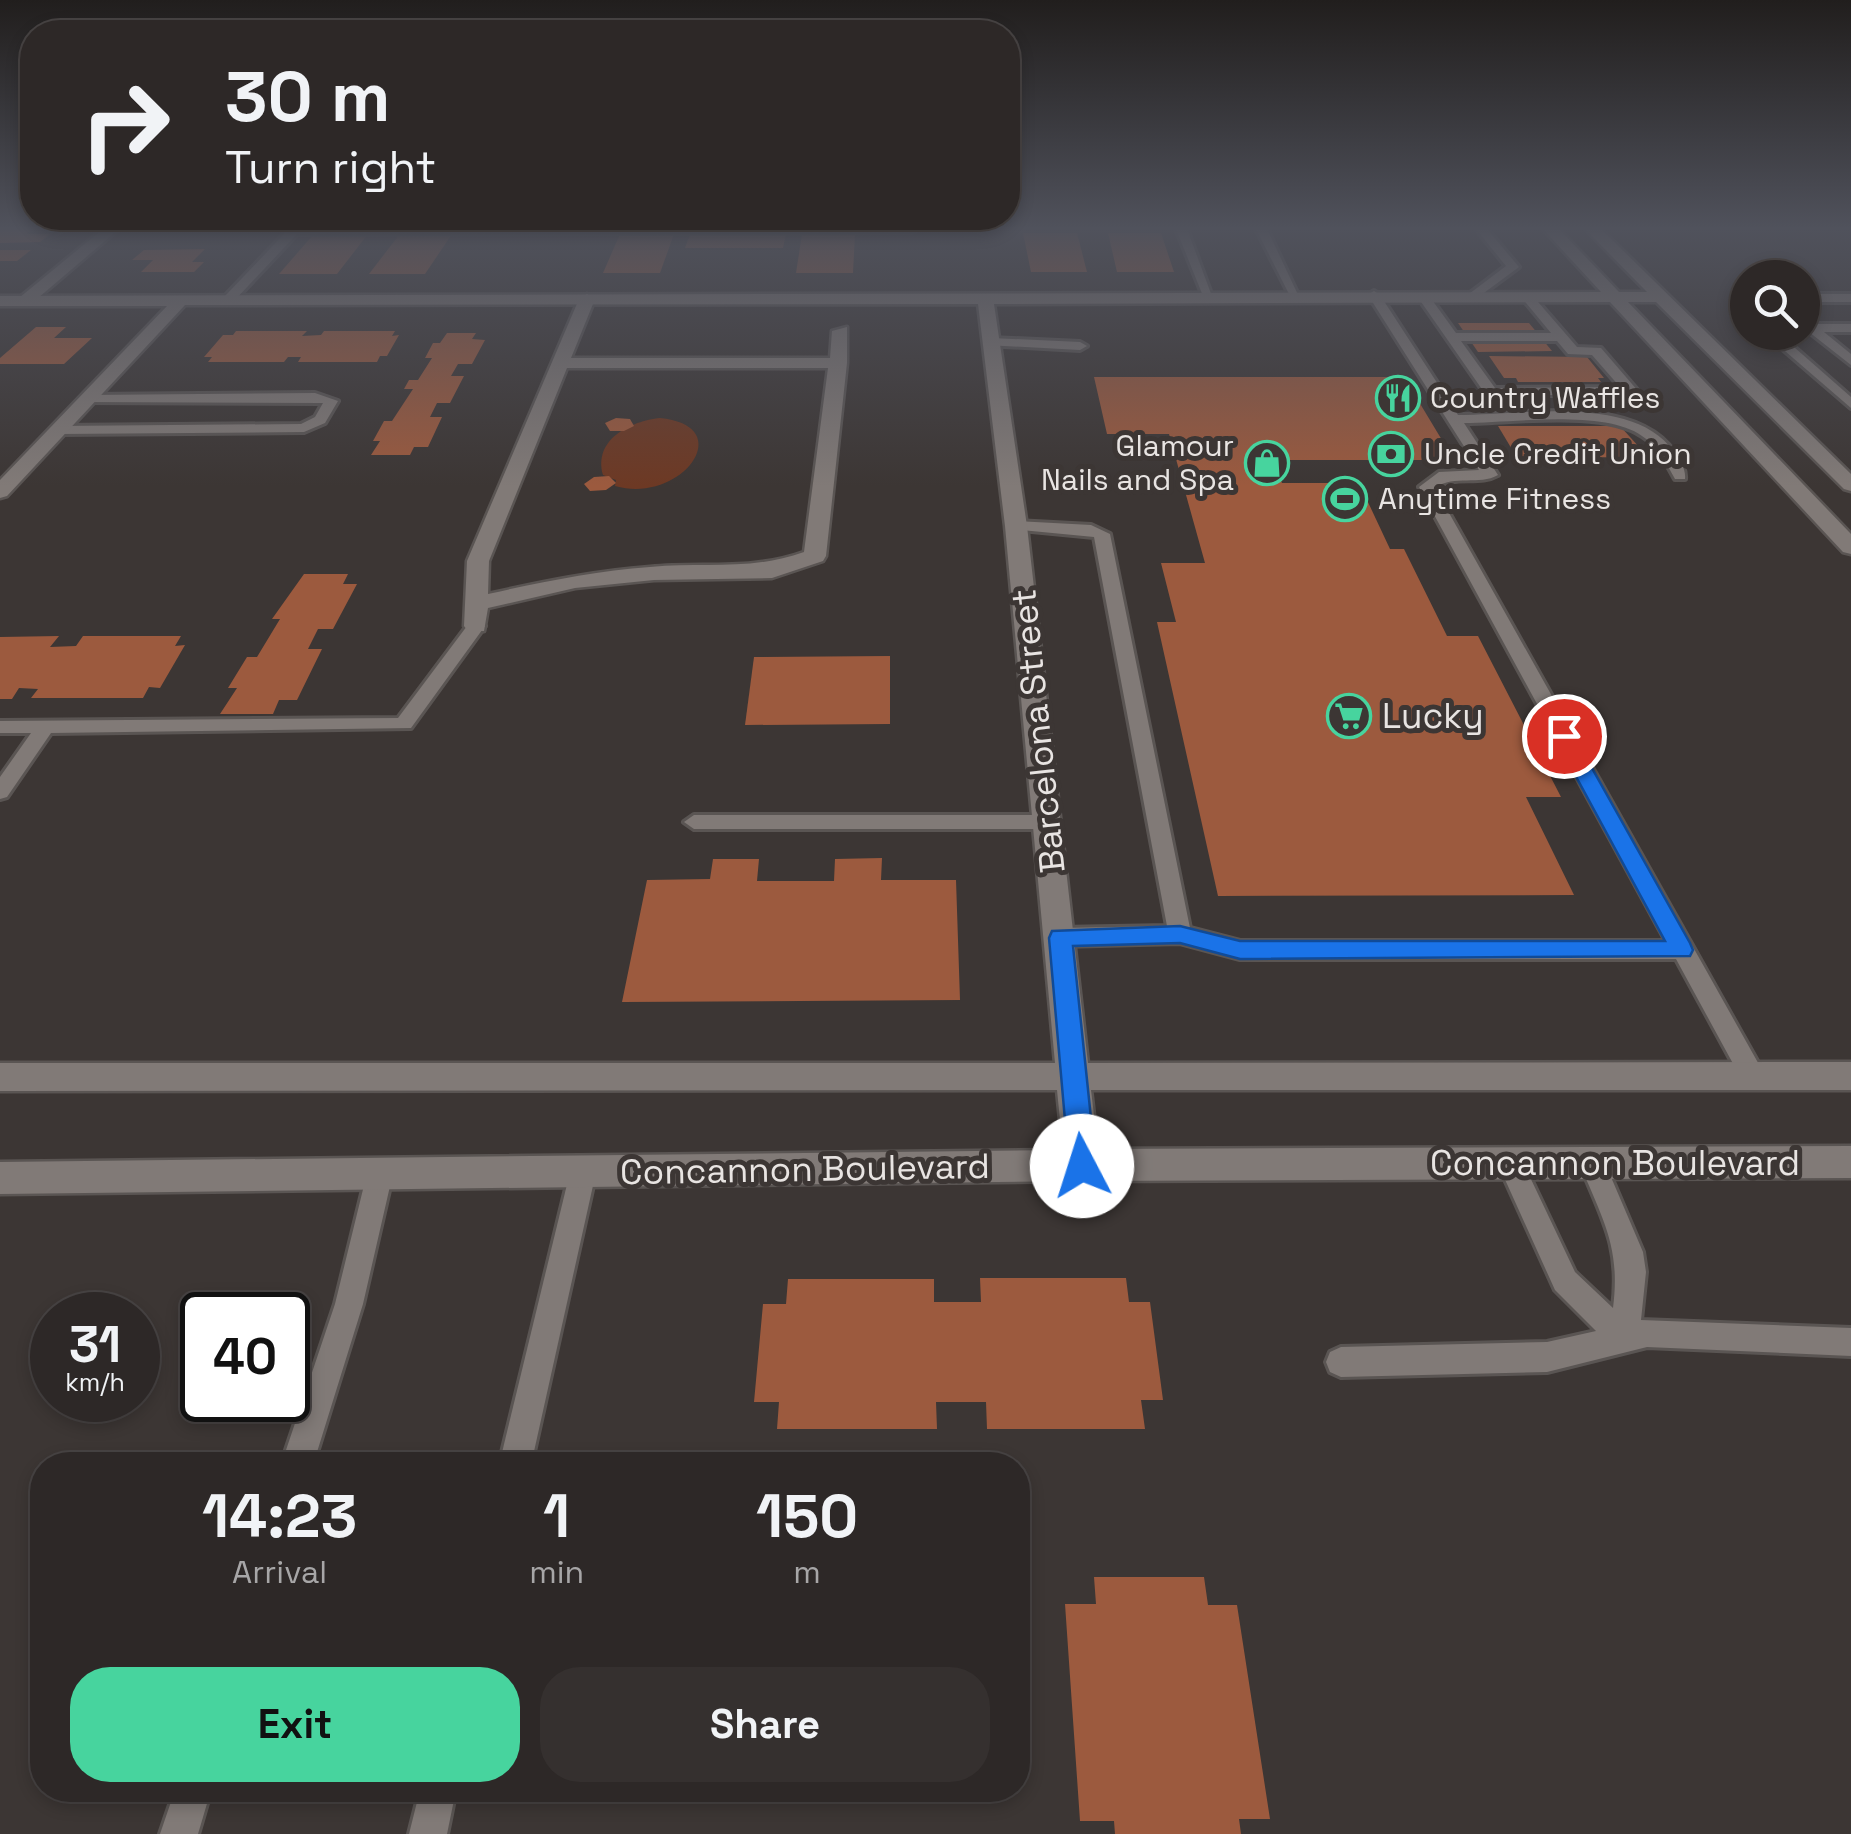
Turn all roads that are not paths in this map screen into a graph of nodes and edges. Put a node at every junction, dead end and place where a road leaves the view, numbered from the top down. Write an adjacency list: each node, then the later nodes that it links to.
1 (166, 315): 21 (street)
2 (580, 315): 19 (street)
3 (987, 315): 15 (street, Barcelona Street)
4 (1386, 315): 23 (lane)
5 (1436, 315): 12 (lane)
6 (1542, 315): 13 (lane)
7 (1631, 315): 29 (street)
8 (1680, 315): 26 (street)
9 (1820, 328): 10 (lane)
10 (1851, 328)
11 (840, 331): 20 (street)
12 (1451, 336): 13 (lane); 13 (lane)
13 (1562, 337)
14 (1820, 338): 18 (lane)
15 (991, 342): 16 (lane); 28 (street, Barcelona Street)
16 (1080, 346)
17 (1789, 350): 22 (lane)
18 (1851, 362)
19 (560, 363): 20 (street); 30 (street)
20 (838, 363): 30 (street)
21 (88, 398): 24 (street); 24 (lane)
22 (1851, 404)
23 (1454, 420): 25 (lane); 39 (lane)
24 (58, 430): 27 (street)
25 (1680, 476)
26 (1851, 486)
27 (0, 492)
28 (1016, 526): 36 (street, Barcelona Street); 37 (lane)
29 (1847, 537)
30 (477, 604): 31 (street)
31 (476, 626): 32 (lane)
32 (46, 726): 33 (lane); 34 (lane)
33 (0, 727)
34 (0, 792)
35 (694, 822): 36 (lane)
36 (1048, 822): 38 (street, Barcelona Street)
37 (1180, 934): 38 (lane); 39 (lane)
38 (1060, 938): 43 (street, Barcelona Street)
39 (1682, 950): 40 (lane)
40 (1752, 1075): 41 (street); 43 (street)
41 (1851, 1076)
42 (0, 1077): 43 (street)
43 (1076, 1078): 47 (street, Barcelona Street)
44 (1851, 1162): 46 (street, Concannon Boulevard)
45 (1511, 1164): 46 (street, Concannon Boulevard); 47 (street, Concannon Boulevard); 51 (lane)
46 (1593, 1164): 51 (lane)
47 (1082, 1166): 48 (street, Concannon Boulevard)
48 (583, 1172): 49 (street, Concannon Boulevard); 55 (lane)
49 (380, 1173): 50 (street, Concannon Boulevard); 54 (lane)
50 (0, 1178)
51 (1624, 1338): 52 (lane); 53 (lane)
52 (1851, 1342)
53 (1342, 1362)
54 (301, 1452)
55 (518, 1452)
56 (189, 1802): 58 (lane)
57 (435, 1802): 59 (lane)
58 (179, 1834)
59 (428, 1834)

